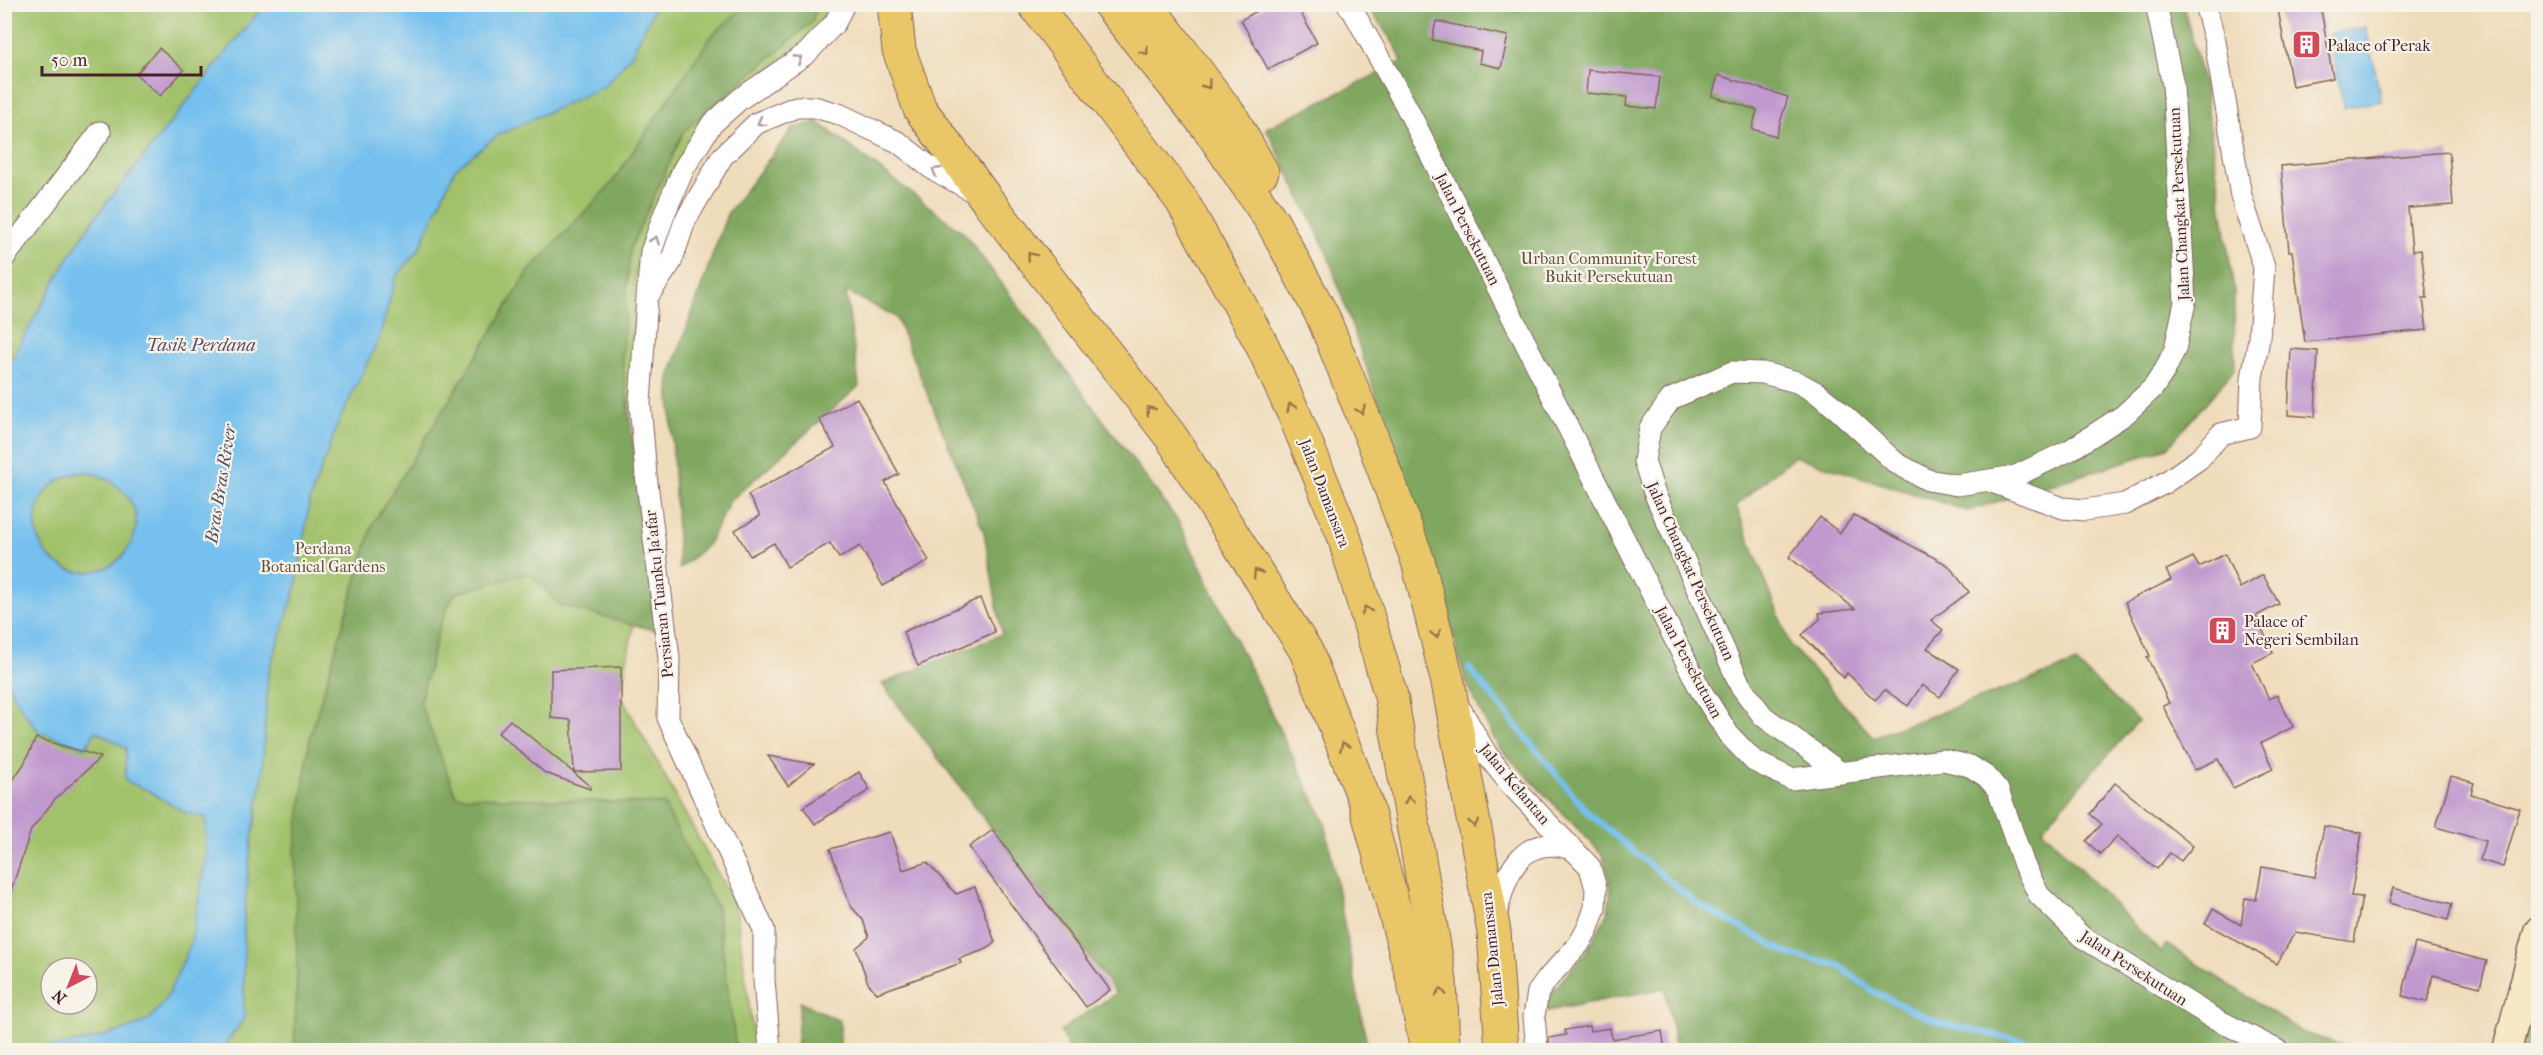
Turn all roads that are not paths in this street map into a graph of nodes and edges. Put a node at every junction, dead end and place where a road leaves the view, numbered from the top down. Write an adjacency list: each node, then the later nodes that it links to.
1 (844, 4): 12 (street, Persiaran Tuanku Ja'afar, one-way to 1)
2 (894, 4): 10 (main road)
3 (1034, 4): 24 (main road, Jalan Damansara, one-way to 3)
4 (1109, 4): 13 (main road, Jalan Damansara, one-way to 13)
5 (1146, 4): 13 (main road, one-way to 13)
6 (1347, 4): 16 (street, Jalan Persekutuan)
7 (2156, 4): 14 (street, Jalan Changkat Persekutuan)
8 (2205, 4): 14 (street, Jalan Changkat Persekutuan)
9 (100, 132): 11 (street)
10 (987, 200): 12 (street, one-way to 12); 18 (main road, one-way to 10)
11 (4, 258)
12 (647, 297): 21 (street, Persiaran Tuanku Ja'afar)
13 (1323, 317): 15 (main road, Jalan Damansara, one-way to 15)
14 (1989, 482): 16 (street, Jalan Changkat Persekutuan)
15 (1449, 682): 17 (street, Jalan Kelantan); 20 (main road, Jalan Damansara, one-way to 20)
16 (1841, 773): 27 (street, Jalan Persekutuan)
17 (1571, 849): 20 (street, Jalan Kelantan); 26 (street, Jalan Kelantan)
18 (1388, 881): 22 (main road); 23 (main road)
19 (2538, 931): 28 (street)
20 (1494, 932): 25 (main road, Jalan Damansara)
21 (770, 1050)
22 (1403, 1050)
23 (1426, 1050)
24 (1443, 1050)
25 (1502, 1050)
26 (1537, 1050)
27 (2277, 1050)
28 (2507, 1050)

